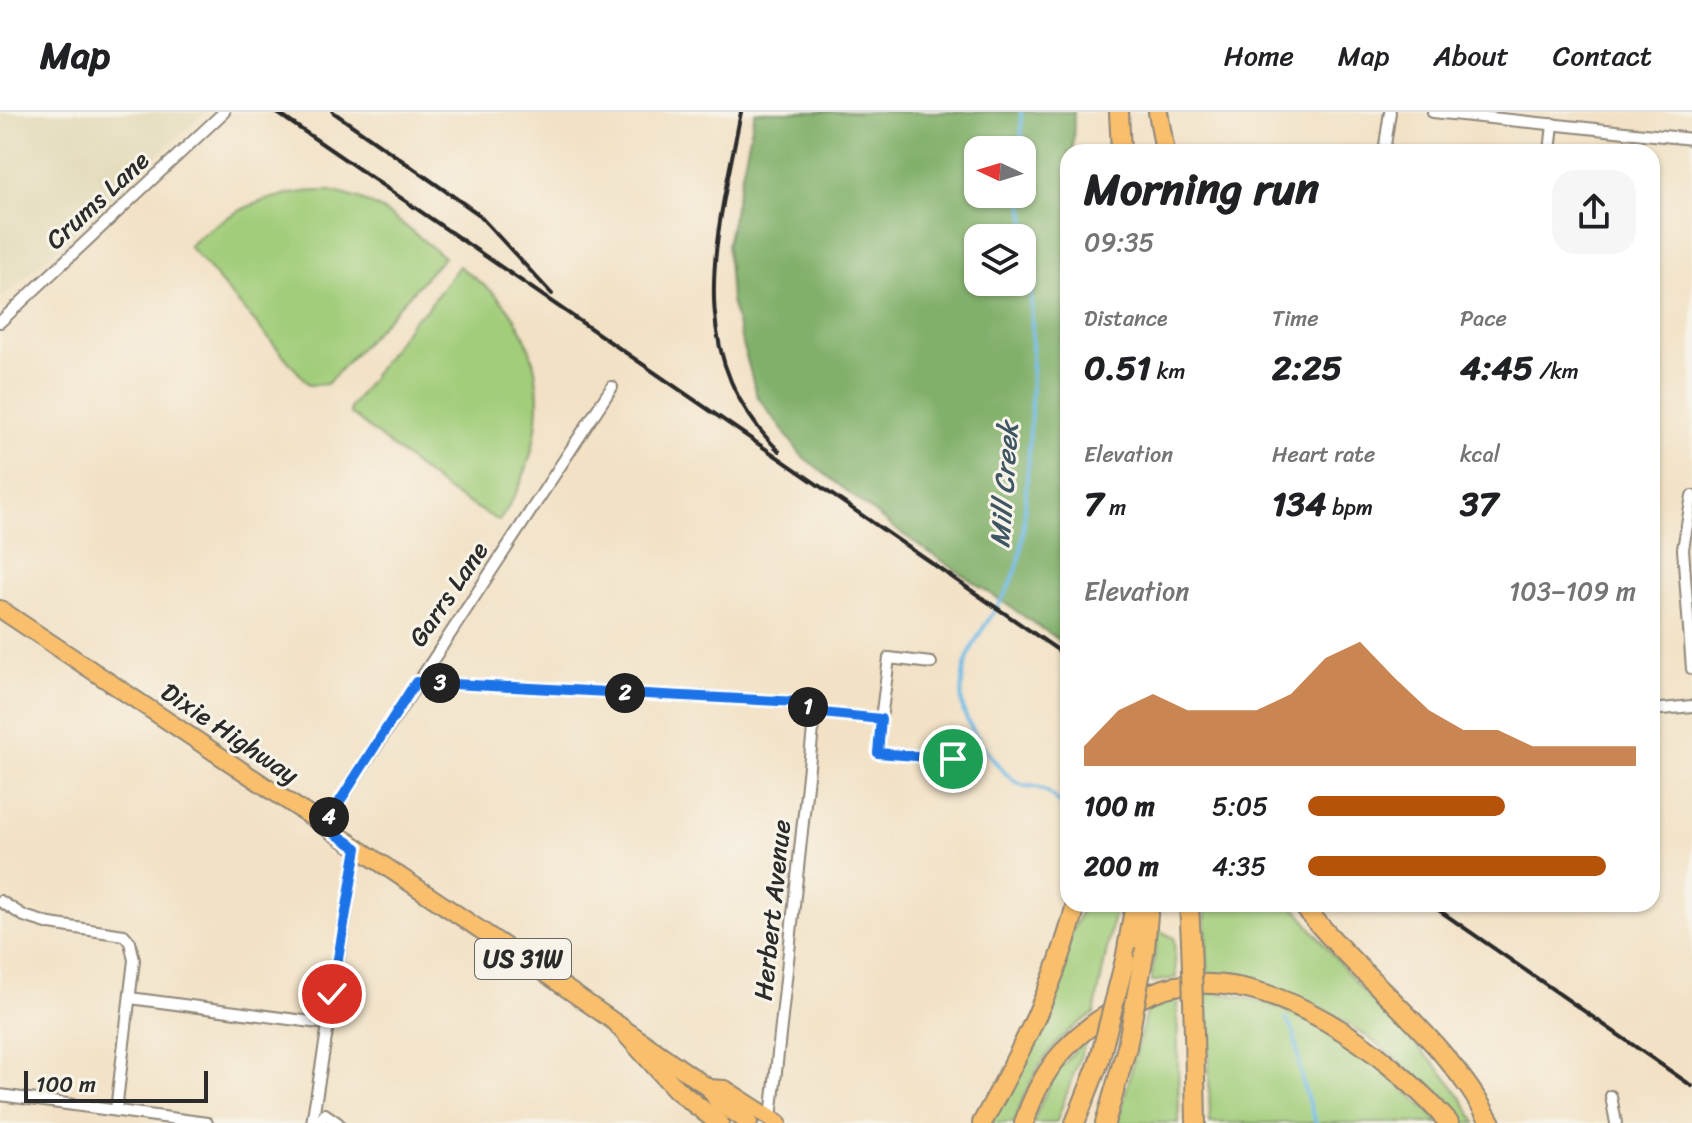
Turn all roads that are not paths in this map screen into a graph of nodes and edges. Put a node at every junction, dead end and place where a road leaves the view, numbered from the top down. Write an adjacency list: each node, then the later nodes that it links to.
1 (224, 112): 13 (street, Crums Lane)
2 (1119, 112): 8 (highway)
3 (1155, 112): 9 (highway); 10 (highway)
4 (1390, 112): 11 (street)
5 (1433, 112): 6 (street)
6 (1553, 124): 7 (street); 12 (street)
7 (1692, 139)
8 (1119, 144)
9 (1154, 144)
10 (1163, 144)
11 (1385, 144)
12 (1551, 144)
13 (0, 322)
14 (612, 387): 19 (street, Garrs Lane)
15 (1691, 503): 18 (street)
16 (0, 609): 25 (main road, Dixie Highway / US 31W)
17 (931, 663): 23 (street)
18 (1692, 669)
19 (416, 682): 22 (street); 25 (street, Garrs Lane)
20 (1692, 706): 21 (street)
21 (1660, 709)
22 (810, 710): 23 (street); 40 (street, Herbert Avenue)
23 (881, 719): 24 (street)
24 (953, 759)
25 (324, 826): 26 (main road, Dixie Highway / US 31W)
26 (357, 848): 34 (street); 35 (main road, Dixie Highway / US 31W)
27 (0, 901): 33 (street)
28 (1073, 912): 47 (highway)
29 (1134, 912): 49 (highway, bridge)
30 (1148, 912): 50 (highway, bridge)
31 (1189, 912): 51 (highway, bridge)
32 (1308, 912): 53 (highway)
33 (130, 998): 34 (street); 39 (street)
34 (327, 1024): 42 (street)
35 (620, 1027): 36 (main road, Dixie Highway / US 31W); 45 (highway)
36 (709, 1088): 40 (main road, Dixie Highway / US 31W); 46 (main road, Dixie Highway / US 31W)
37 (0, 1095): 39 (street)
38 (1611, 1096): 54 (street)
39 (116, 1110): 41 (street)
40 (775, 1121)
41 (207, 1123)
42 (312, 1123)
43 (319, 1123): 44 (street)
44 (338, 1123)
45 (719, 1123)
46 (749, 1123)
47 (982, 1123)
48 (1024, 1123): 52 (highway)
49 (1075, 1123)
50 (1105, 1123)
51 (1196, 1123)
52 (1449, 1123)
53 (1491, 1123)
54 (1616, 1123)

